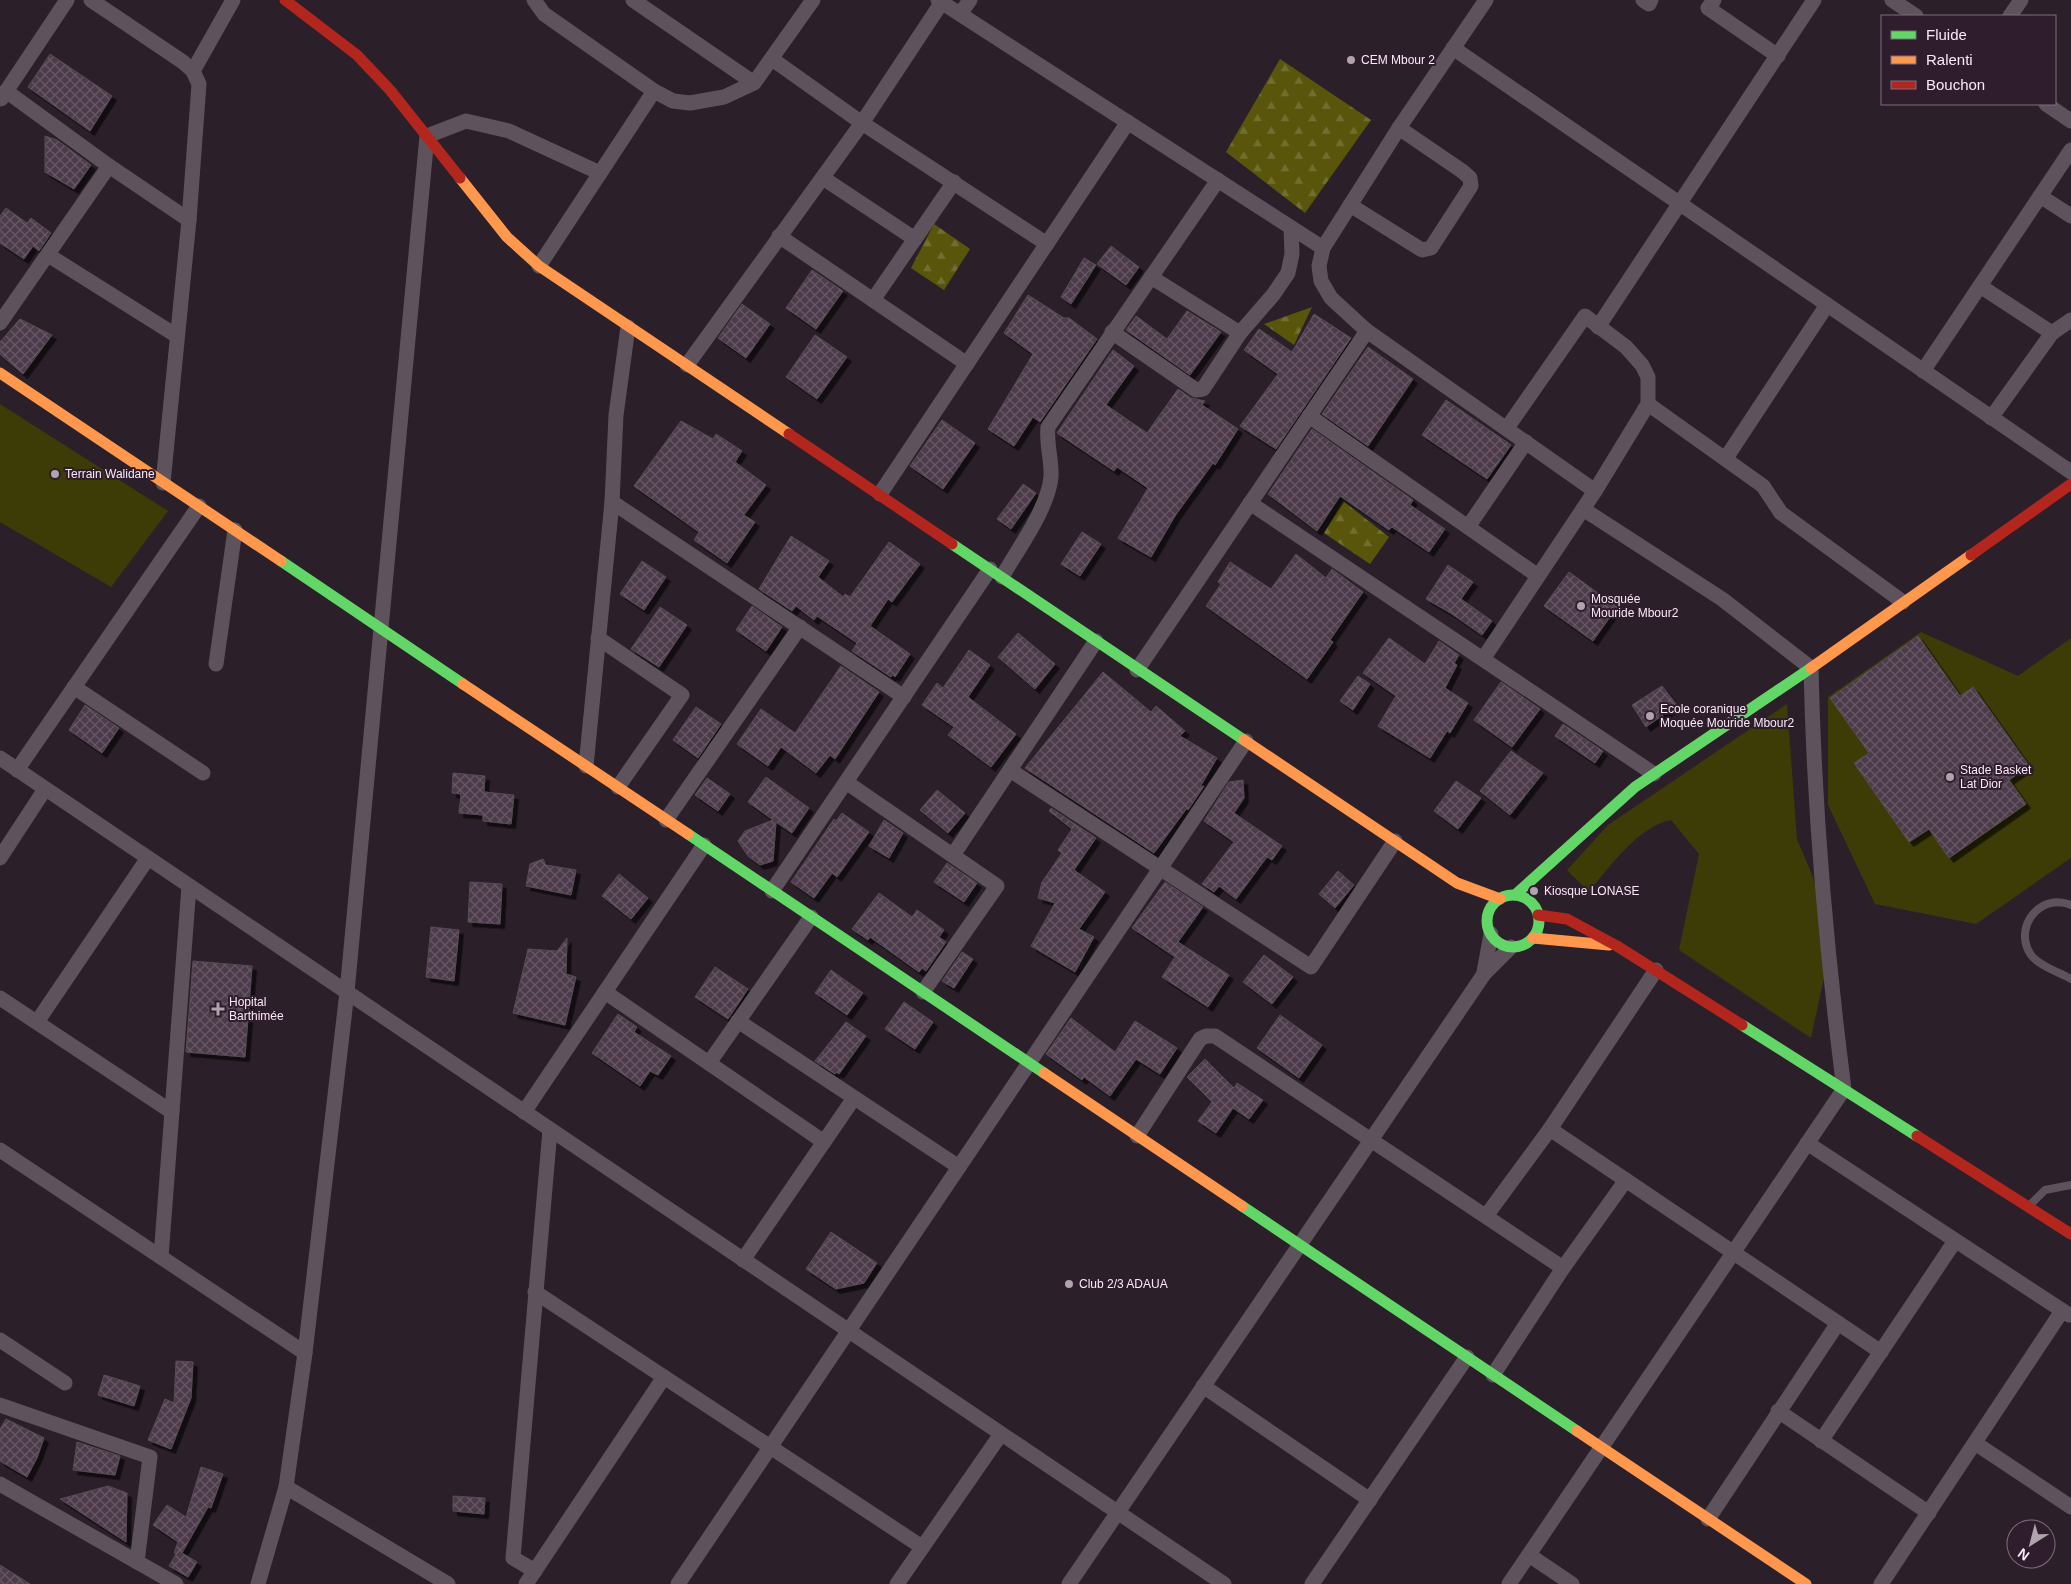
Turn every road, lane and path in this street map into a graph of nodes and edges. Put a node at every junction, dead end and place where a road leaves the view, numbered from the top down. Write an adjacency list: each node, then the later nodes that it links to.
1 (67, 0): 26 (street)
2 (91, 0): 23 (street)
3 (233, 0): 23 (street)
4 (285, 0): 32 (street)
5 (534, 0): 25 (street)
6 (633, 0): 24 (street)
7 (970, 0): 17 (street)
8 (1486, 0): 20 (street)
9 (1643, 0): 10 (street)
10 (1651, 0)
11 (1714, 0): 21 (street)
12 (1814, 0): 21 (street)
13 (2021, 0): 19 (street)
14 (810, 1): 22 (street)
15 (940, 1): 17 (street); 30 (street)
16 (1895, 1): 18 (street)
17 (960, 14): 29 (street)
18 (1915, 15)
19 (2011, 15)
20 (1453, 48): 31 (street); 40 (street)
21 (1778, 56): 40 (street)
22 (772, 59): 24 (street); 30 (street)
23 (193, 71): 43 (street)
24 (754, 83): 25 (street)
25 (654, 91): 35 (street)
26 (3, 96): 34 (street)
27 (2047, 105): 28 (street)
28 (2071, 121)
29 (1128, 122): 37 (street); 47 (street)
30 (862, 123): 36 (street); 38 (street)
31 (1399, 128): 41 (street); 41 (street)
32 (427, 136): 35 (street); 50 (street); 88 (street)
33 (2071, 150): 39 (street)
34 (109, 166): 43 (street); 49 (street)
35 (600, 173): 50 (street)
36 (823, 178): 45 (street); 46 (street)
37 (1218, 180): 44 (street); 51 (street)
38 (954, 182): 46 (street); 47 (street)
39 (2040, 196): 42 (street); 52 (street)
40 (1680, 204): 54 (street); 58 (street)
41 (1350, 205): 48 (street)
42 (2071, 216)
43 (189, 220): 63 (street)
44 (1291, 228): 48 (street); 61 (street)
45 (779, 236): 53 (street); 65 (street)
46 (915, 238): 53 (street)
47 (1047, 244): 64 (street)
48 (1323, 248): 59 (street)
49 (48, 255): 56 (street); 63 (street)
50 (539, 266): 57 (street)
51 (1151, 277): 60 (street); 61 (street)
52 (1980, 286): 62 (street); 66 (street)
53 (874, 300): 64 (street)
54 (1827, 305): 66 (street); 73 (street)
55 (2071, 320): 62 (street)
56 (0, 323)
57 (628, 327): 65 (street); 79 (street)
58 (1598, 327): 68 (street); 71 (street)
59 (1367, 331): 69 (street); 71 (street)
60 (1112, 332): 61 (street); 85 (street)
61 (1240, 333)
62 (2052, 333): 70 (street)
63 (178, 336): 75 (street)
64 (967, 364): 78 (street)
65 (687, 365): 78 (street)
66 (1924, 371): 70 (street)
67 (0, 373): 75 (street)
68 (1648, 404): 73 (street); 77 (street)
69 (1309, 416): 80 (street); 83 (street)
70 (1991, 418): 74 (street)
71 (1507, 428): 72 (street)
72 (1526, 442): 77 (street); 83 (street)
73 (1726, 458): 87 (street)
74 (2071, 472)
75 (164, 483): 81 (street)
76 (2071, 484): 87 (street)
77 (1595, 491): 82 (street)
78 (880, 494): 85 (street)
79 (612, 502): 89 (street); 90 (street)
80 (1250, 503): 92 (street); 95 (street)
81 (199, 506): 84 (street); 96 (street)
82 (1583, 509): 86 (street); 94 (street)
83 (1468, 527): 86 (street)
84 (235, 530): 88 (street); 93 (street)
85 (996, 573): 91 (street); 97 (street)
86 (1538, 576): 92 (street)
87 (1903, 602): 94 (street)
88 (380, 627): 100 (street); 132 (street)
89 (800, 627): 97 (street); 108 (street)
90 (598, 638): 100 (street); 106 (street)
91 (1096, 641): 95 (street); 102 (street)
92 (1483, 659): 104 (street)
93 (216, 664)
94 (1811, 668): 104 (street); 140 (street)
95 (1138, 670): 98 (street)
96 (74, 687): 101 (street); 103 (street)
97 (904, 697): 105 (street)
98 (1246, 741): 109 (street); 115 (street)
99 (0, 758): 101 (street)
100 (586, 766): 106 (street)
101 (17, 770): 107 (street)
102 (1010, 770): 111 (street); 115 (street)
103 (203, 773)
104 (1654, 774): 114 (street)
105 (846, 782): 111 (street); 118 (street)
106 (618, 787): 108 (street)
107 (46, 789): 112 (street); 113 (street)
108 (666, 820): 110 (street)
109 (1394, 841): 115 (street); 116 (street)
110 (704, 845): 118 (street); 133 (street)
111 (953, 855): 134 (street)
112 (0, 858)
113 (148, 858): 117 (street); 136 (street)
114 (1545, 866): 119 (street); 122 (street)
115 (1160, 868): 139 (street)
116 (1456, 883): 120 (street); 124 (street)
117 (189, 886): 132 (street); 142 (street)
118 (772, 891): 123 (street)
119 (1515, 895): 120 (street); 122 (street)
120 (1500, 899): 124 (street)
121 (2071, 905): 131 (lane)
122 (1537, 911): 126 (street); 127 (street)
123 (811, 917): 134 (street); 137 (street)
124 (1487, 919): 125 (street)
125 (1491, 934): 128 (street); 130 (street)
126 (1533, 938): 127 (street); 128 (street)
127 (1617, 946): 129 (street)
128 (1511, 947): 130 (street)
129 (1656, 970): 140 (street); 144 (street)
130 (1484, 974): 147 (street)
131 (2071, 979)
132 (347, 992): 143 (street); 169 (street)
133 (605, 992): 138 (street); 143 (street)
134 (923, 992): 139 (street)
135 (0, 998): 136 (street)
136 (37, 1022): 142 (street)
137 (738, 1022): 138 (street); 141 (street)
138 (709, 1063): 148 (street)
139 (1029, 1063): 146 (street); 151 (street)
140 (1844, 1089): 149 (street); 154 (street)
141 (854, 1098): 148 (street); 151 (street)
142 (172, 1112): 160 (street)
143 (524, 1112): 145 (street)
144 (1550, 1129): 152 (street); 155 (street)
145 (550, 1130): 161 (street); 163 (street)
146 (1137, 1136): 147 (street); 158 (street)
147 (1371, 1139): 155 (street); 158 (street)
148 (824, 1142): 161 (street)
149 (1807, 1143): 157 (street); 159 (street)
150 (0, 1150): 160 (street)
151 (959, 1167): 166 (street)
152 (1626, 1180): 159 (street); 162 (street)
153 (2071, 1185): 154 (lane)
154 (2030, 1206): 156 (street)
155 (1486, 1216): 162 (street)
156 (2071, 1234)
157 (1955, 1241): 164 (street); 168 (street)
158 (1299, 1244): 170 (street); 174 (street)
159 (1733, 1252): 165 (street); 181 (street)
160 (161, 1257): 169 (street)
161 (743, 1260): 166 (street)
162 (1563, 1268): 171 (street)
163 (535, 1292): 172 (street); 192 (street)
164 (2067, 1314): 179 (street)
165 (1838, 1323): 168 (street); 176 (street)
166 (848, 1330): 177 (street); 180 (street)
167 (0, 1340): 173 (street)
168 (1881, 1352): 178 (street)
169 (305, 1354): 183 (street)
170 (1467, 1357): 171 (street); 184 (street)
171 (1494, 1375): 181 (street)
172 (664, 1377): 180 (street); 192 (street)
173 (64, 1383)
174 (1203, 1386): 184 (street); 186 (street)
175 (0, 1405): 191 (street)
176 (1778, 1412): 178 (street); 188 (street)
177 (1001, 1434): 186 (street); 189 (street)
178 (1821, 1441): 187 (street)
179 (1975, 1443): 185 (street); 187 (street)
180 (770, 1447): 189 (street); 197 (street)
181 (1601, 1447): 188 (street); 190 (street)
182 (0, 1484): 191 (street)
183 (286, 1488): 194 (street); 195 (street)
184 (1370, 1500): 201 (street)
185 (2071, 1507)
186 (1118, 1512): 199 (street); 200 (street)
187 (1929, 1514): 205 (street)
188 (1708, 1518): 204 (street)
189 (922, 1547): 198 (street)
190 (1529, 1555): 202 (street); 203 (street)
191 (137, 1562): 193 (street)
192 (535, 1571): 196 (street)
193 (176, 1584)
194 (258, 1584)
195 (448, 1584)
196 (526, 1584)
197 (678, 1584)
198 (897, 1584)
199 (1069, 1584)
200 (1224, 1584)
201 (1312, 1584)
202 (1509, 1584)
203 (1572, 1584)
204 (1806, 1584)
205 (1881, 1584)

